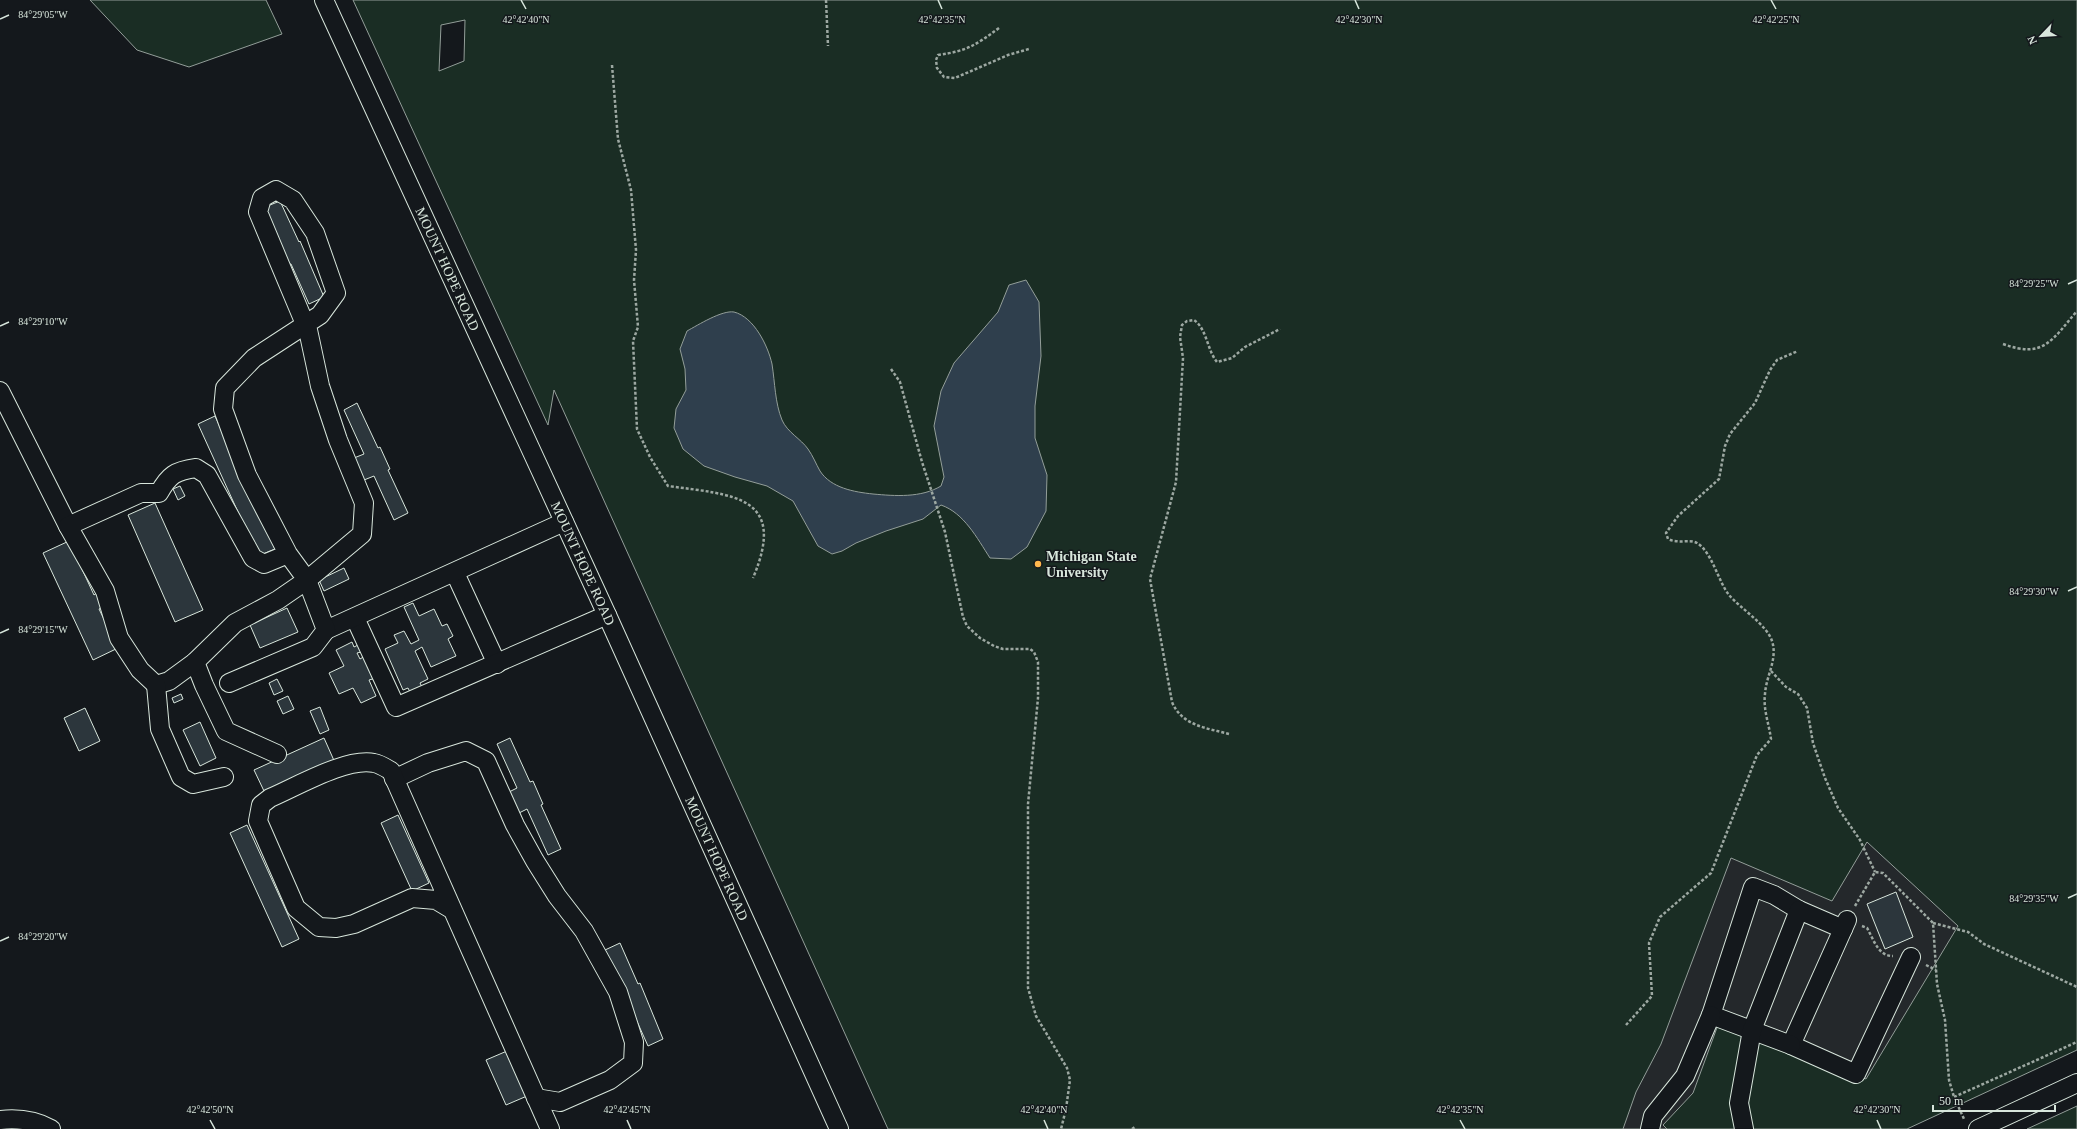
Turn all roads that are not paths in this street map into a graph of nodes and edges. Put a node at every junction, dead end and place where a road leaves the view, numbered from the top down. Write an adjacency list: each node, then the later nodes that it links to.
1 (324, 0): 4 (street, MOUNT HOPE ROAD)
2 (306, 324): 2 (street); 6 (street); 8 (street)
3 (0, 391): 5 (street)
4 (564, 522): 7 (street); 9 (street, MOUNT HOPE ROAD)
5 (68, 526): 6 (street); 15 (street)
6 (288, 554): 8 (street)
7 (455, 573): 10 (street); 13 (street)
8 (307, 580): 11 (street); 12 (street)
9 (606, 615): 13 (street); 30 (street, MOUNT HOPE ROAD)
10 (355, 618): 11 (street); 13 (street)
11 (326, 630): 14 (street)
12 (195, 662): 15 (street); 16 (street)
13 (496, 664)
14 (229, 683)
15 (156, 685): 17 (street)
16 (277, 754)
17 (224, 777)
18 (394, 779): 19 (street); 19 (street); 26 (street)
19 (451, 908): 26 (street)
20 (1799, 910): 22 (street); 23 (street); 24 (street)
21 (1912, 957): 24 (street)
22 (1711, 1015): 23 (street); 31 (street)
23 (1752, 1030): 24 (street); 32 (street)
24 (1791, 1046)
25 (2077, 1083): 33 (street)
26 (536, 1098): 29 (street)
27 (0, 1120): 28 (street)
28 (51, 1129)
29 (550, 1129)
30 (839, 1129)
31 (1650, 1129)
32 (1744, 1129)
33 (1978, 1129)

